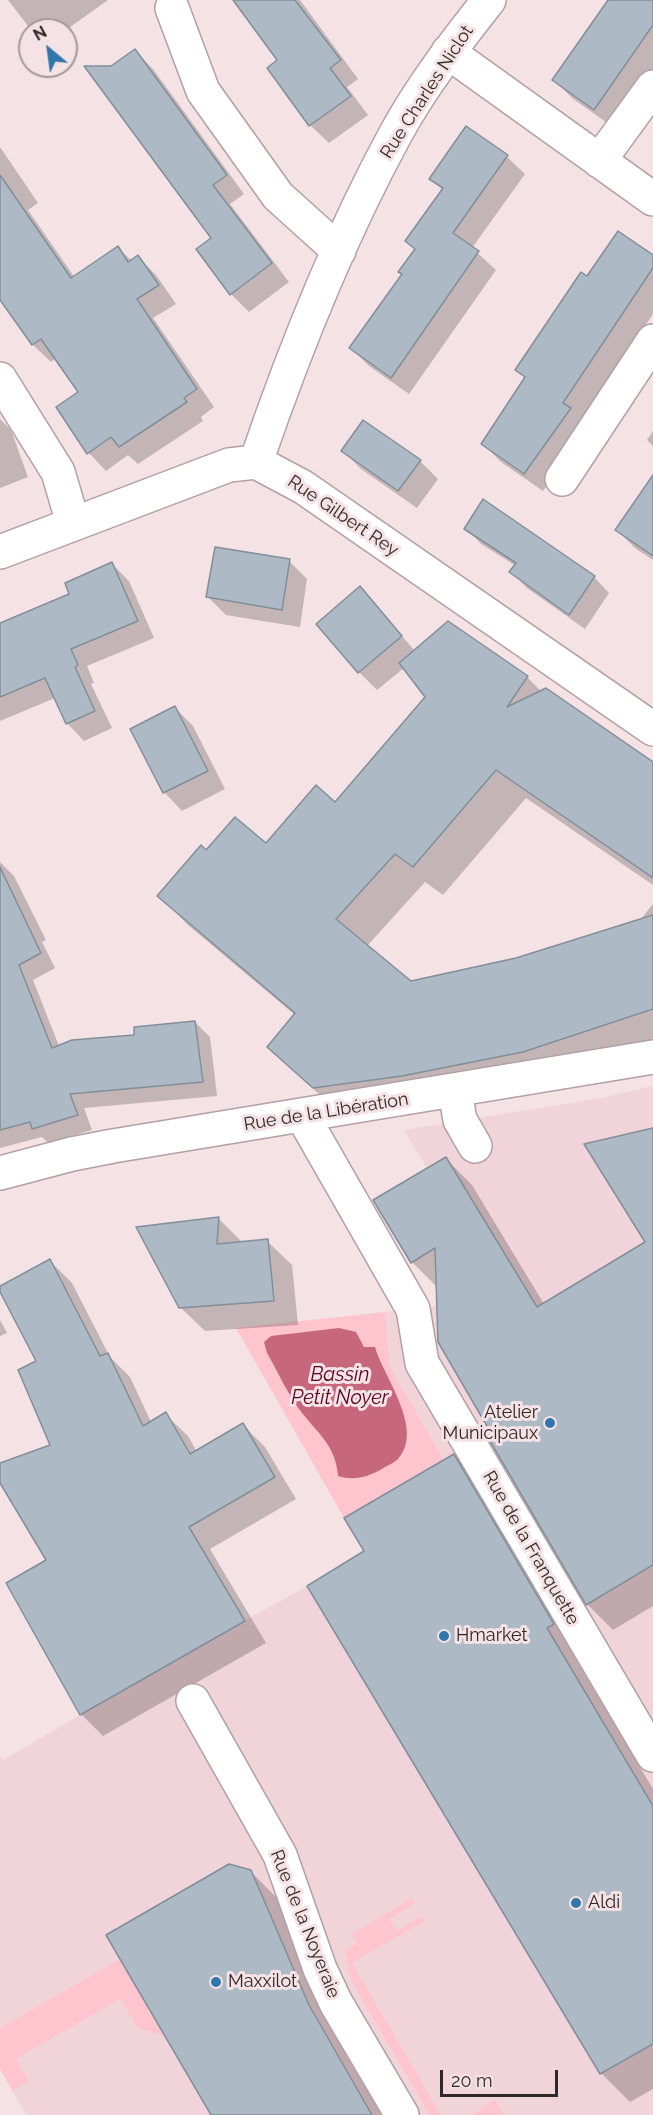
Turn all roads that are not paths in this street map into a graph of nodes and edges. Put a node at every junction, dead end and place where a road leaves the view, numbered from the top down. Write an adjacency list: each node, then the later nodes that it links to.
1 (489, 0): 3 (street, Rue Charles Niclot)
2 (172, 8): 7 (street)
3 (448, 52): 5 (street); 7 (street, Rue Charles Niclot)
4 (653, 87): 5 (street)
5 (599, 161): 6 (street)
6 (653, 199)
7 (339, 251): 10 (street, Rue Charles Niclot)
8 (653, 342): 11 (street)
9 (0, 379): 12 (street)
10 (256, 462): 12 (street); 14 (street, Rue Gilbert Rey)
11 (561, 479)
12 (73, 523): 13 (street)
13 (0, 552)
14 (653, 729)
15 (653, 1058): 16 (street, Rue de la Libération)
16 (455, 1091): 17 (street, Rue de la Libération); 18 (street)
17 (302, 1115): 19 (street, Rue de la Libération); 21 (street, Rue de la Franquette)
18 (474, 1146)
19 (0, 1173)
20 (193, 1701): 22 (street, Rue de la Noyeraie)
21 (653, 1755)
22 (402, 2115)

